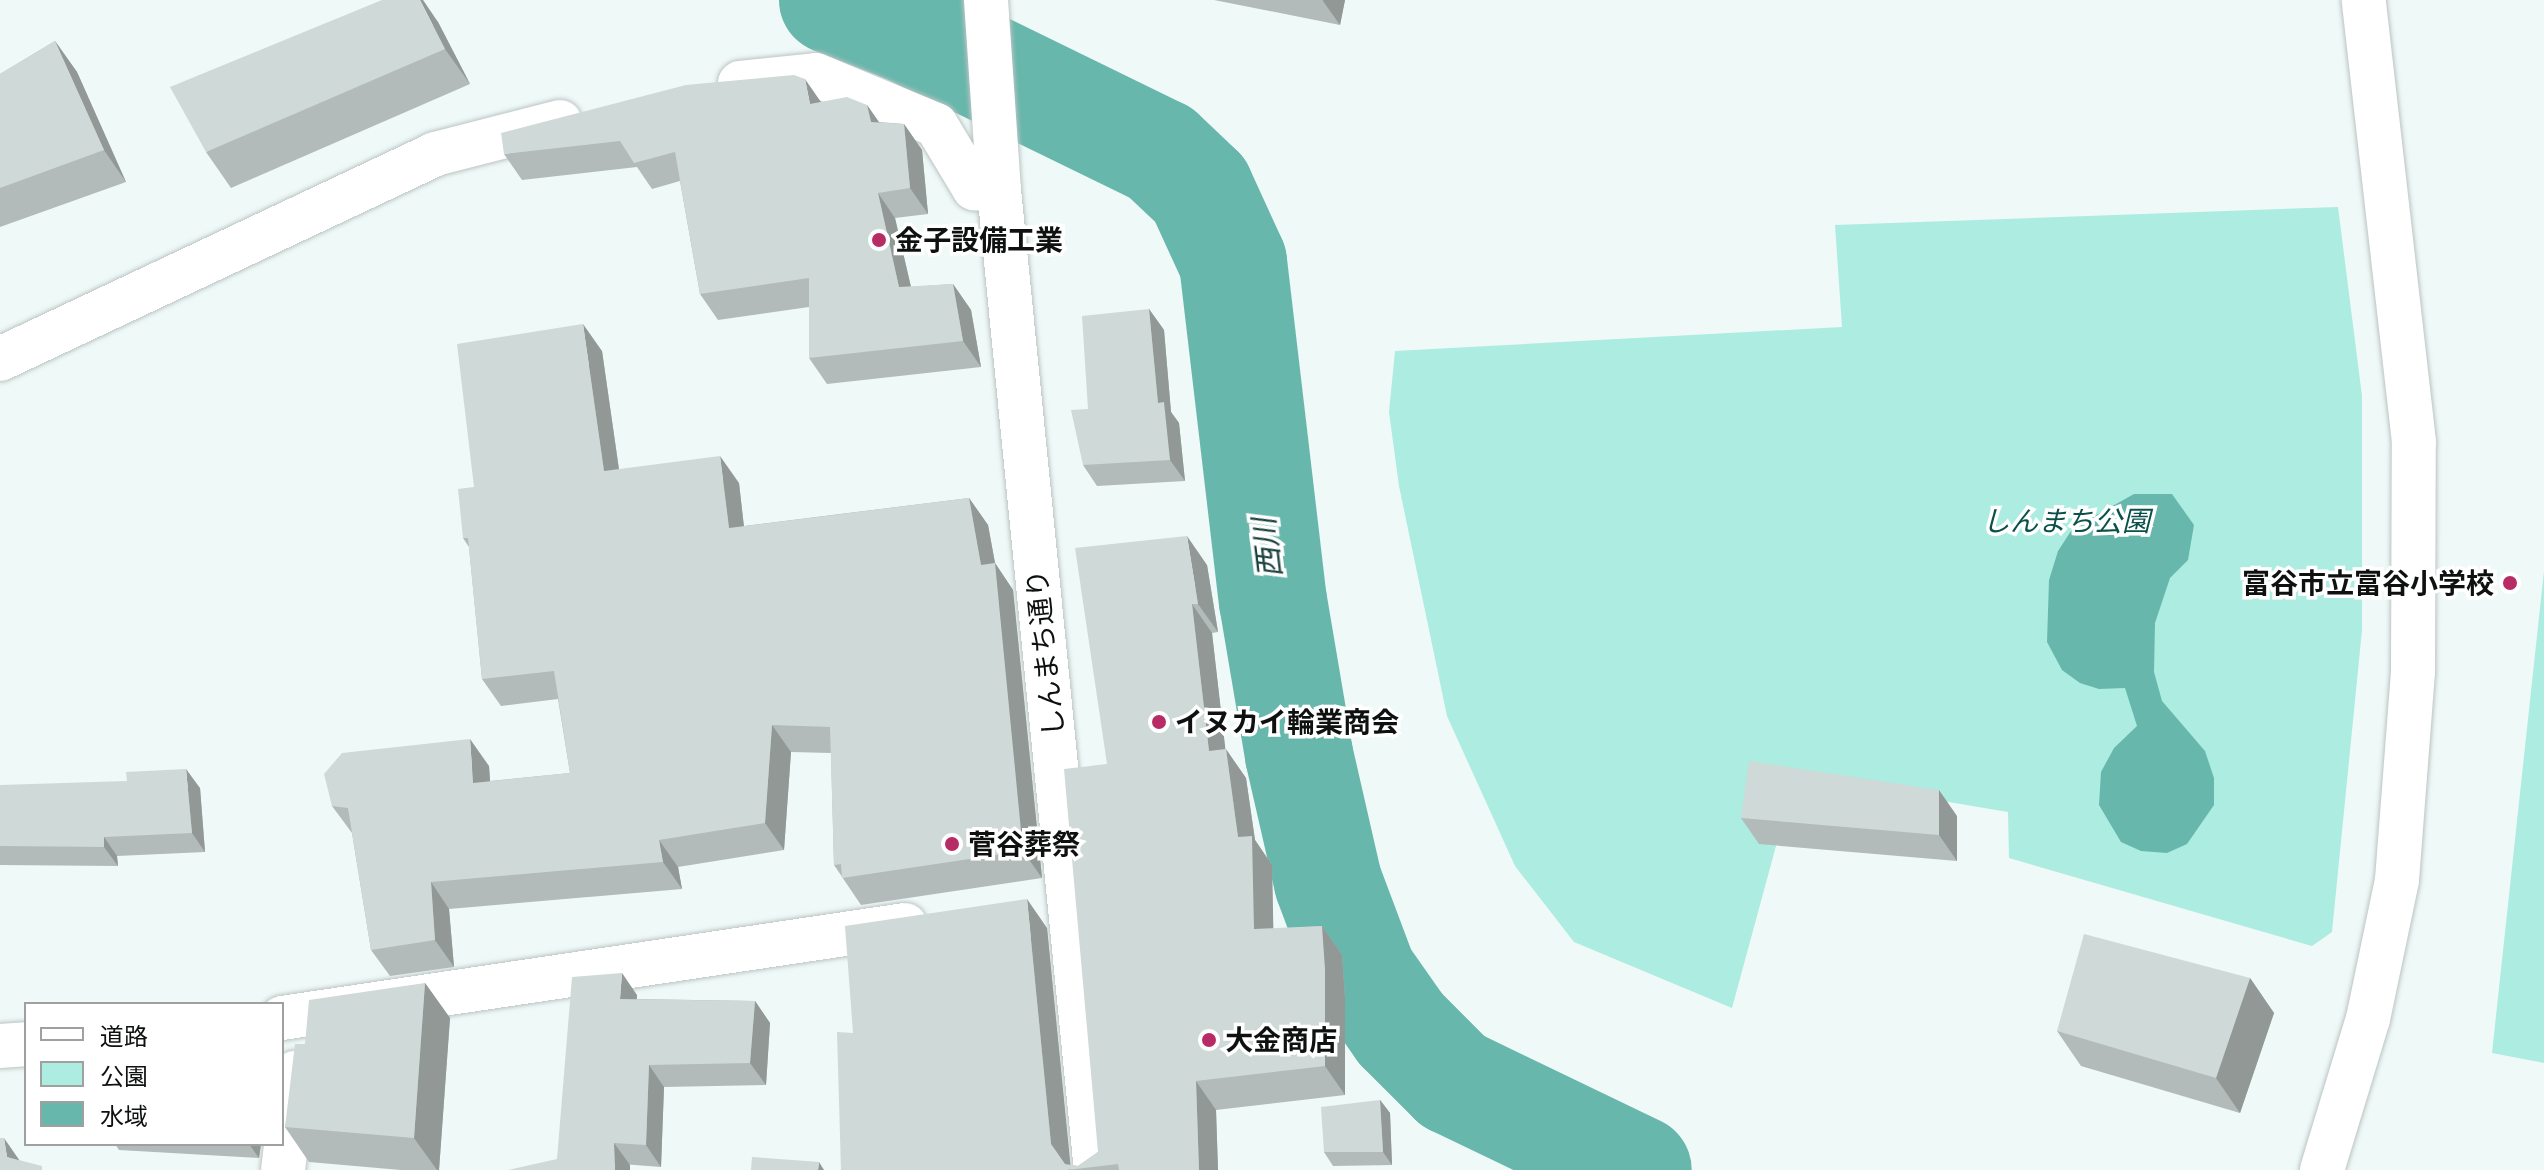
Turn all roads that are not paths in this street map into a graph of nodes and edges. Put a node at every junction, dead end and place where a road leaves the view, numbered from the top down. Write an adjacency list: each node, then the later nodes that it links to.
1 (986, 0): 5 (street, しんまち通り)
2 (2364, 0): 15 (street)
3 (700, 86): 5 (street)
4 (597, 113): 6 (street)
5 (999, 190): 7 (street, しんまち通り)
6 (0, 359)
7 (1069, 899): 8 (street); 14 (street, しんまち通り)
8 (1022, 906)
9 (944, 919): 10 (street)
10 (292, 1016): 13 (street)
11 (24, 1044): 12 (street)
12 (0, 1046)
13 (283, 1170)
14 (1096, 1170)
15 (2322, 1170)

